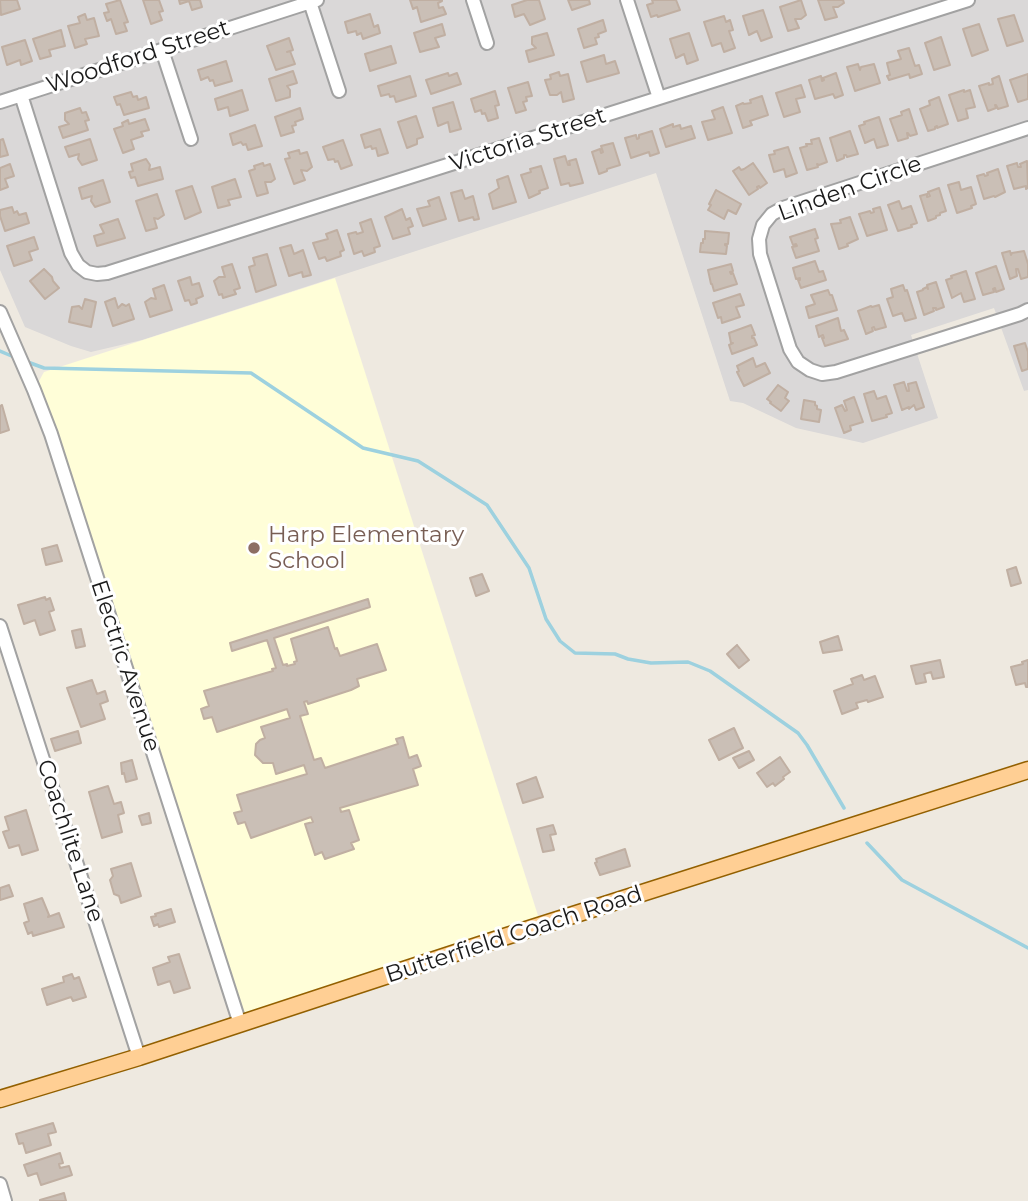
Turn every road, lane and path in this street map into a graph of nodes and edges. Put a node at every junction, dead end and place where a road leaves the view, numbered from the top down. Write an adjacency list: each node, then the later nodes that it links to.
1 (473, 0): 5 (street)
2 (627, 0): 9 (street)
3 (968, 0): 9 (street, Victoria Street)
4 (313, 1): 6 (street, Woodford Street); 7 (street)
5 (486, 44)
6 (162, 50): 8 (street, Woodford Street); 12 (street)
7 (339, 91)
8 (21, 95): 9 (street, Victoria Street); 10 (street, Woodford Street)
9 (659, 98)
10 (0, 102)
11 (1028, 128): 13 (street, Linden Circle)
12 (191, 139)
13 (1028, 310)
14 (0, 312): 17 (street, Electric Avenue)
15 (0, 626): 18 (street, Coachlite Lane)
16 (1028, 770): 17 (main road, Butterfield Coach Road)
17 (240, 1024): 18 (main road, Butterfield Coach Road)
18 (139, 1057): 19 (main road, Butterfield Coach Road)
19 (0, 1099)
20 (0, 1184): 21 (street)
21 (5, 1201)

